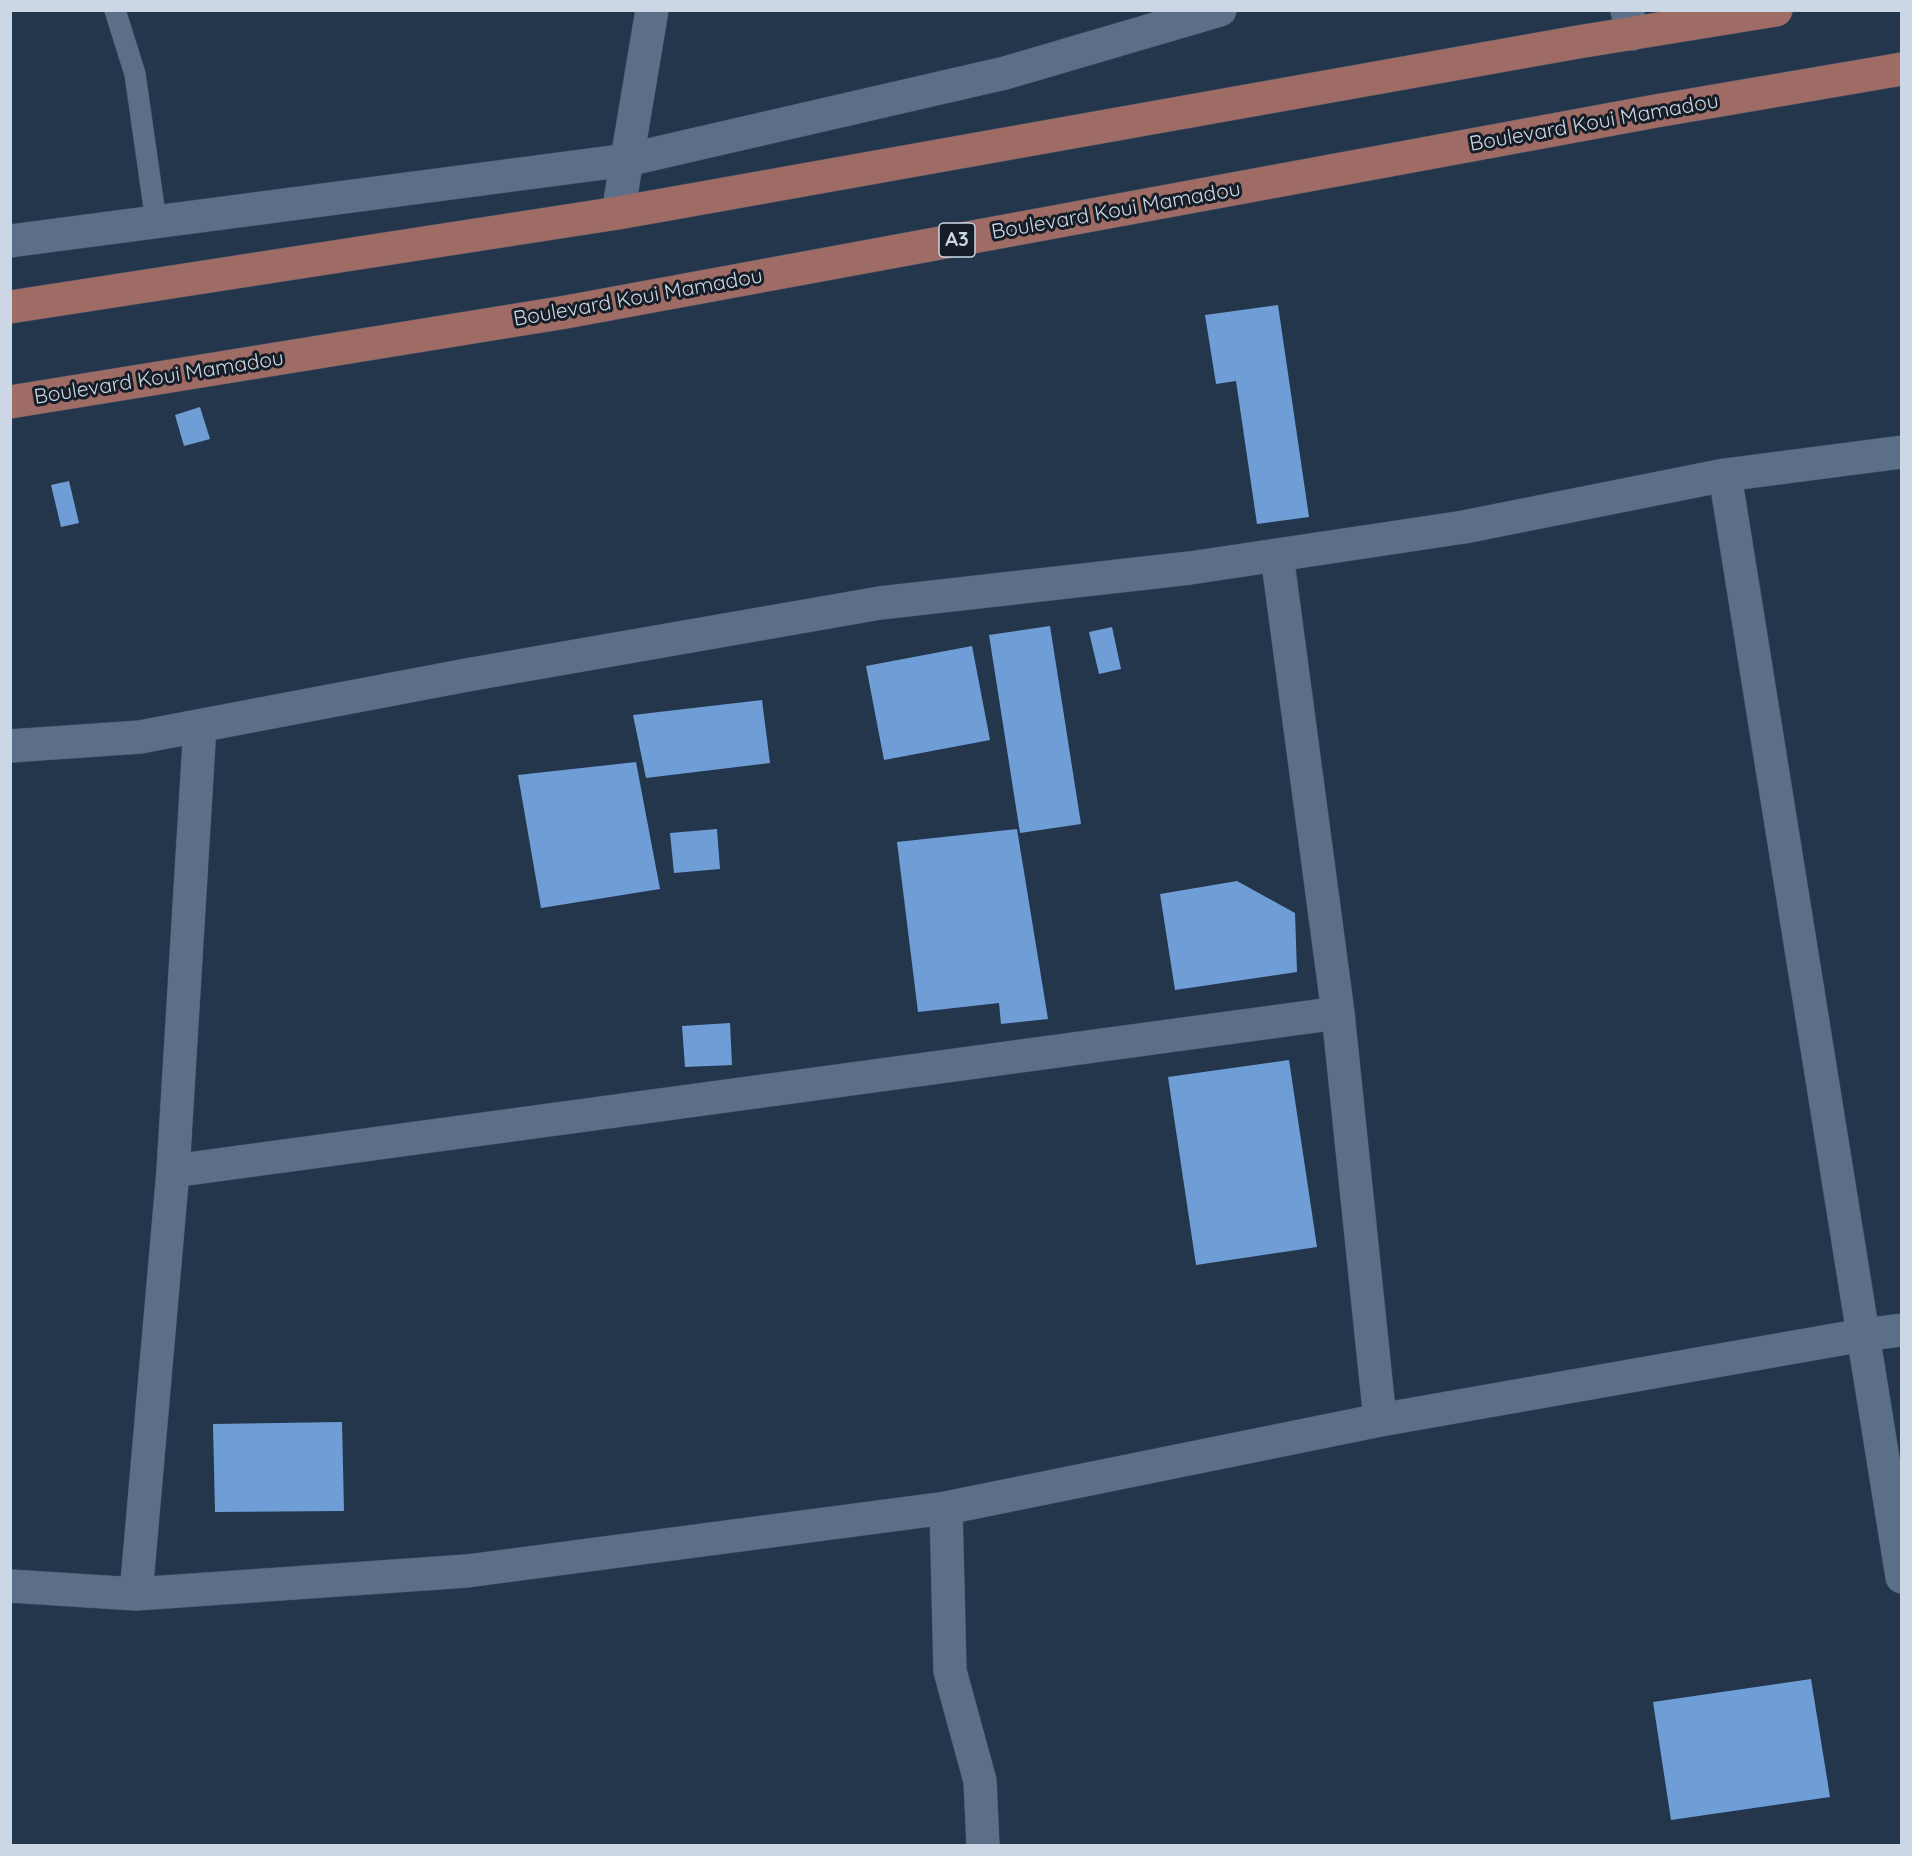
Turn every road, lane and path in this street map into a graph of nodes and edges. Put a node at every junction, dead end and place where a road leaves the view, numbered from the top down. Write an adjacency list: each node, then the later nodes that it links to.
1 (115, 10): 9 (lane)
2 (652, 10): 7 (street)
3 (1220, 10): 7 (street)
4 (1776, 10): 5 (main road)
5 (1630, 22): 8 (main road)
6 (1902, 69): 12 (main road, Boulevard Koui Mamadou / A3)
7 (627, 160): 8 (street); 9 (street)
8 (618, 213): 11 (main road)
9 (156, 221): 10 (street)
10 (10, 241)
11 (10, 307)
12 (10, 402)
13 (1902, 452): 14 (street)
14 (1725, 475): 15 (street); 21 (street)
15 (1277, 555): 16 (street); 18 (street)
16 (200, 726): 17 (street); 19 (street)
17 (10, 746)
18 (1338, 1013): 19 (street); 22 (street)
19 (173, 1171): 26 (street)
20 (1902, 1330): 21 (street)
21 (1863, 1335): 22 (street); 24 (street)
22 (1380, 1420): 23 (street)
23 (946, 1508): 26 (street); 27 (street)
24 (1902, 1577)
25 (10, 1586): 26 (street)
26 (136, 1594)
27 (983, 1845)

